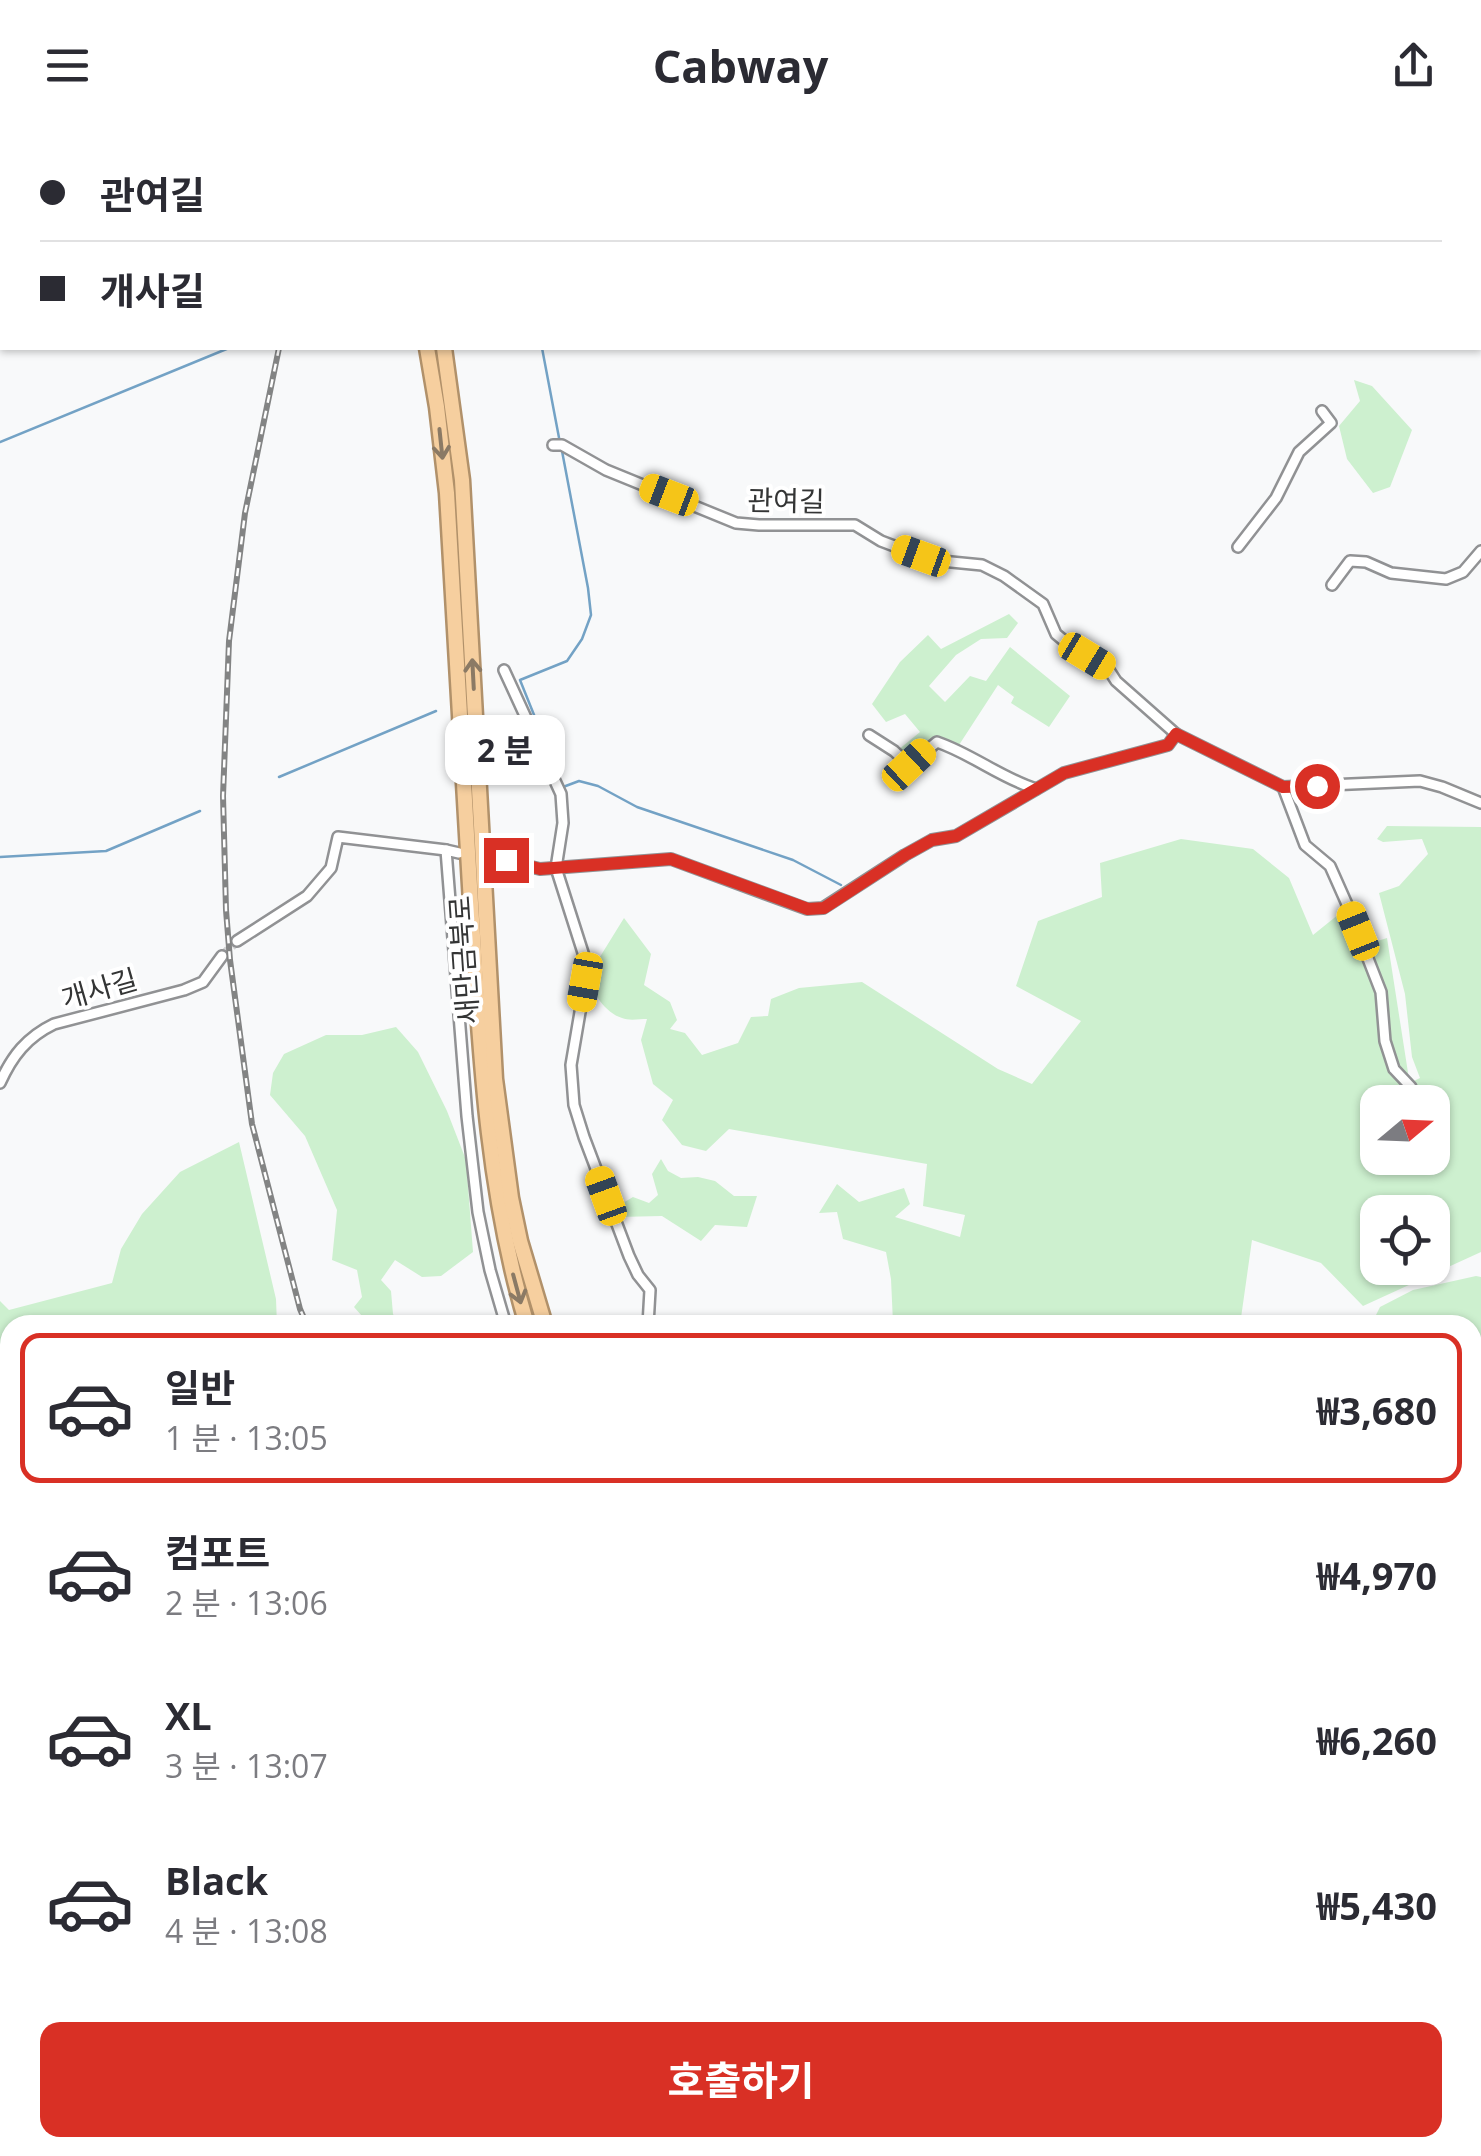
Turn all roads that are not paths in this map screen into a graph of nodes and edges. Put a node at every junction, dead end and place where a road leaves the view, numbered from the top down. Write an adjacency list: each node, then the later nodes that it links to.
1 (427, 350): 23 (highway, 새만금북로, one-way to 23)
2 (444, 350): 24 (highway, 새만금북로, one-way to 2)
3 (1322, 411): 5 (street)
4 (557, 445): 9 (street, 관여길)
5 (1238, 547)
6 (1481, 551): 7 (street)
7 (1332, 585)
8 (504, 670): 17 (street)
9 (1176, 734): 11 (street, 관여길); 12 (street)
10 (870, 735): 12 (street)
11 (1283, 787): 13 (street, 관여길); 21 (street)
12 (1036, 790): 17 (street)
13 (1481, 803)
14 (446, 850): 15 (street); 18 (street); 22 (street)
15 (460, 853)
16 (506, 860): 17 (street)
17 (556, 868): 25 (street)
18 (237, 941)
19 (222, 956): 20 (street, 개사길)
20 (0, 1083)
21 (1410, 1085)
22 (503, 1315)
23 (525, 1315)
24 (542, 1315)
25 (649, 1315)

